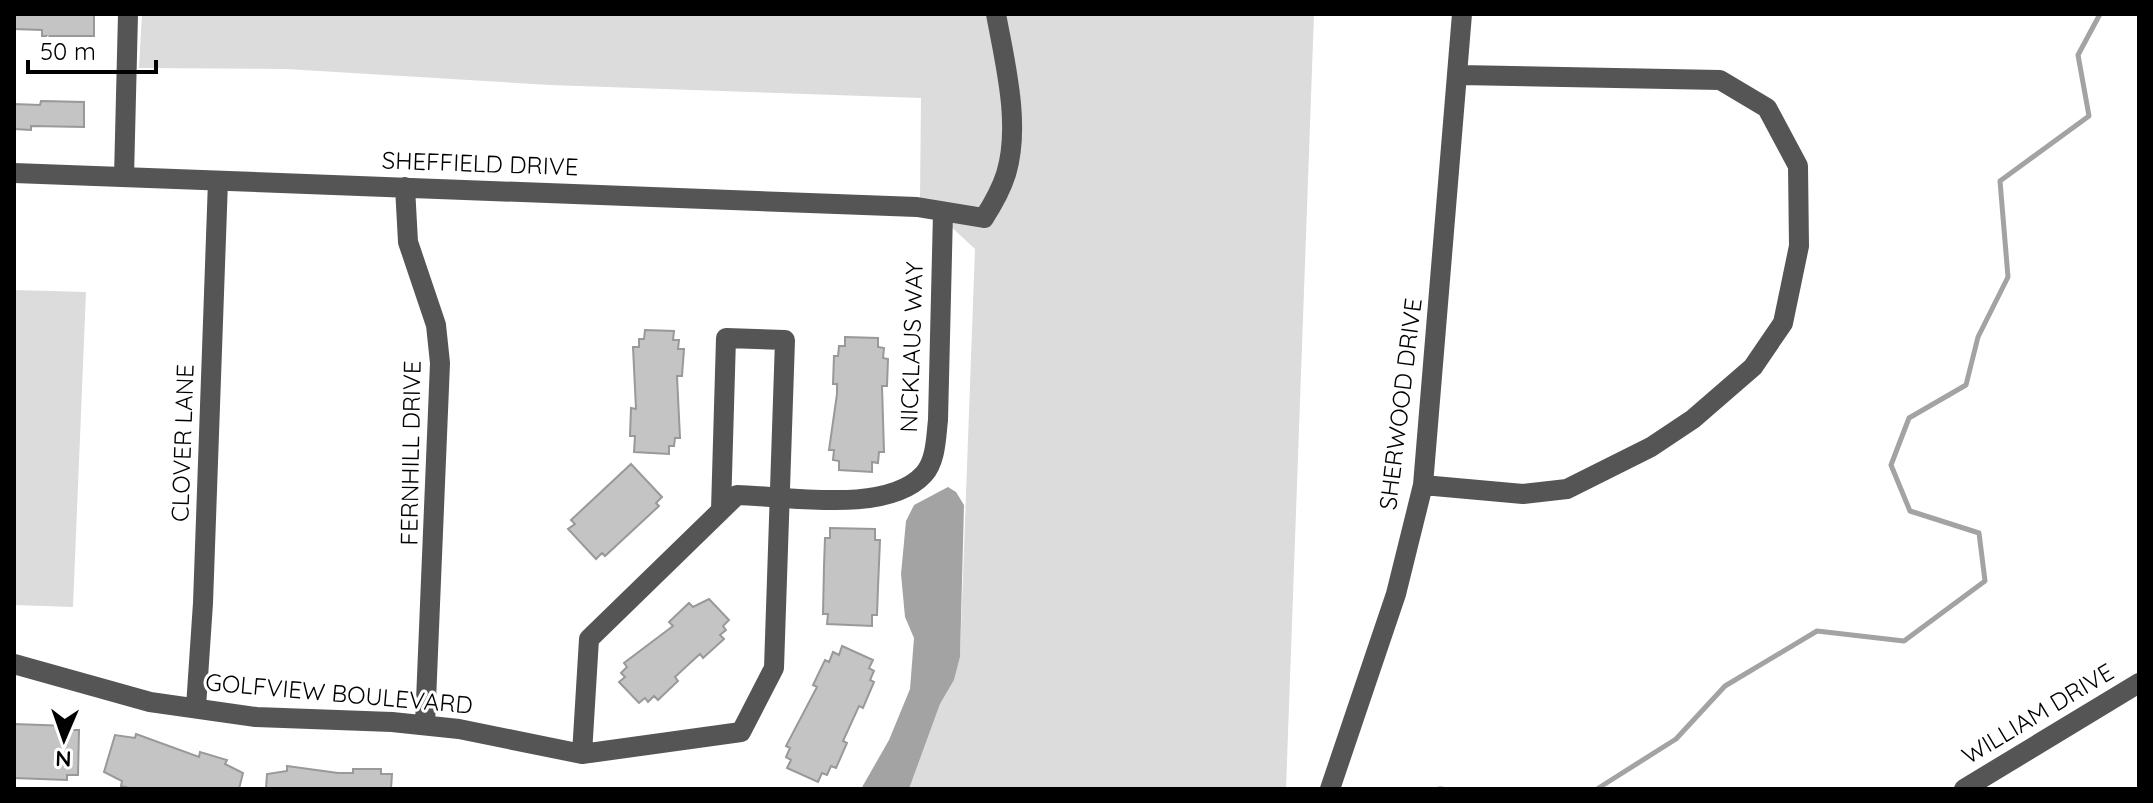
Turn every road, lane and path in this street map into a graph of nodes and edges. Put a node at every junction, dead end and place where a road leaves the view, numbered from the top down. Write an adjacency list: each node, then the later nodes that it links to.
1 (128, 14): 6 (street)
2 (996, 14): 9 (street, SHEFFIELD DRIVE)
3 (1462, 14): 4 (street, SHERWOOD DRIVE)
4 (1460, 75): 10 (street, SHERWOOD DRIVE); 10 (street)
5 (14, 173): 6 (street, SHEFFIELD DRIVE)
6 (124, 177): 7 (street, SHEFFIELD DRIVE)
7 (218, 181): 8 (street, SHEFFIELD DRIVE); 15 (street, CLOVER LANE)
8 (405, 187): 9 (street, SHEFFIELD DRIVE); 16 (street, FERNHILL DRIVE)
9 (943, 213): 11 (street, NICKLAUS WAY)
10 (1423, 485): 18 (street, SHERWOOD DRIVE)
11 (780, 496): 12 (street); 12 (street, GOLFVIEW BOULEVARD); 17 (street, GOLFVIEW BOULEVARD)
12 (721, 510): 17 (street)
13 (14, 664): 15 (street, GOLFVIEW BOULEVARD)
14 (2139, 683): 19 (street, WILLIAM DRIVE)
15 (196, 707): 16 (street, GOLFVIEW BOULEVARD)
16 (425, 725): 17 (street, GOLFVIEW BOULEVARD)
17 (582, 754)
18 (1330, 789)
19 (1964, 789)

